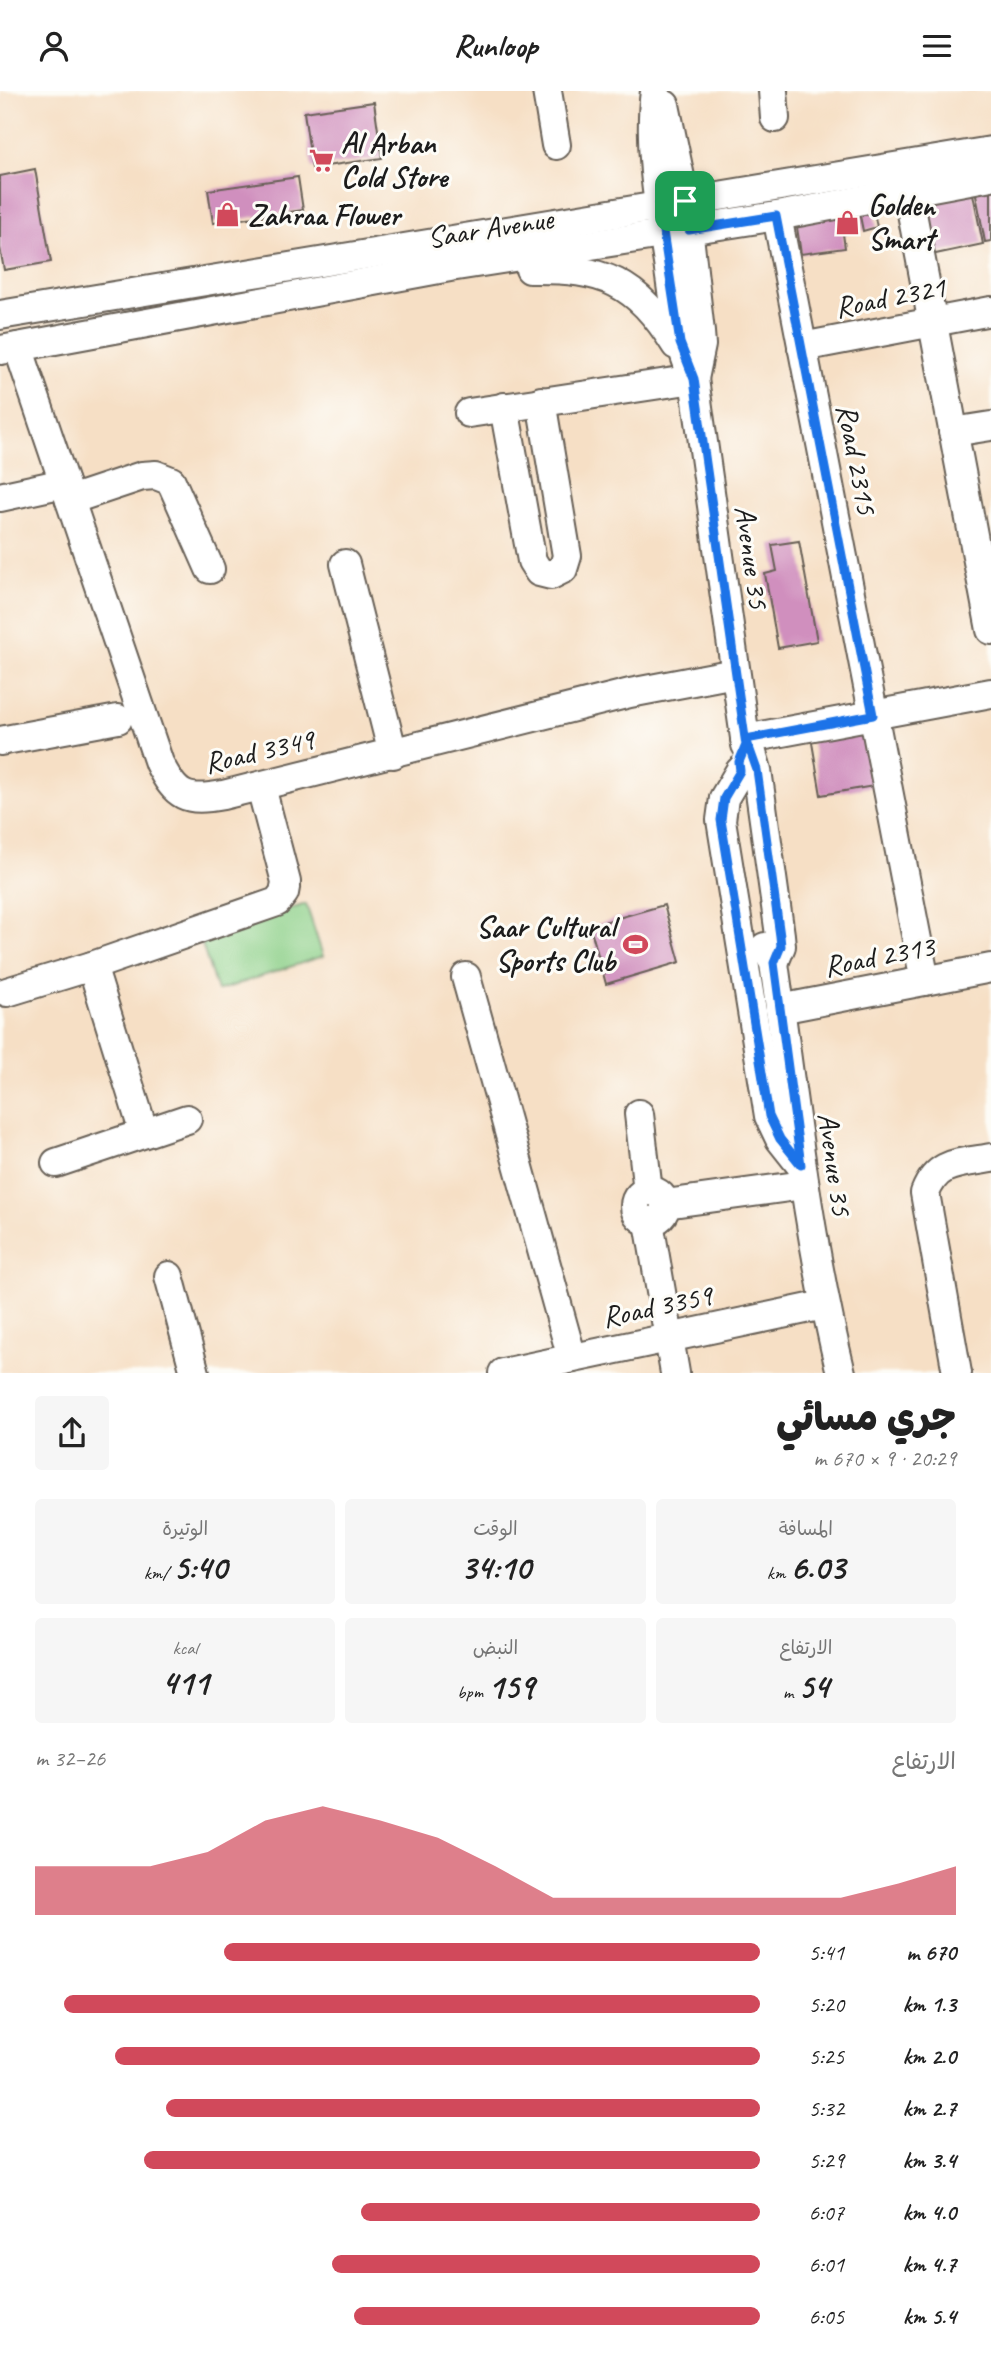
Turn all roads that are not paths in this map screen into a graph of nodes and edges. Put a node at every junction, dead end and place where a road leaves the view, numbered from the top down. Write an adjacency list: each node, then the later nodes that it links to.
1 (547, 91): 3 (street)
2 (656, 91): 7 (street, Avenue 35)
3 (556, 145)
4 (991, 151): 7 (street, Saar Avenue)
5 (991, 176): 6 (street, Saar Avenue)
6 (908, 191): 8 (street, Saar Avenue); 13 (street)
7 (672, 203): 9 (street, Avenue 35); 12 (street, Saar Avenue)
8 (776, 216): 9 (street, Saar Avenue); 15 (street, Road 2315)
9 (676, 232): 10 (street, Saar Avenue); 16 (street, Avenue 35)
10 (450, 267): 14 (street, Saar Avenue); 16 (street)
11 (991, 311): 13 (street, Road 2321)
12 (0, 314)
13 (933, 322): 15 (street, Road 2321); 21 (street)
14 (9, 348): 22 (street, Road 3349)
15 (802, 348): 30 (street, Road 2315)
16 (689, 369): 17 (street); 28 (street, Avenue 35)
17 (541, 401): 18 (street); 18 (street)
18 (505, 407): 19 (street)
19 (469, 412)
20 (991, 426): 21 (street)
21 (953, 432): 24 (street)
22 (67, 492): 23 (street); 26 (street); 35 (street, Road 3349)
23 (0, 497)
24 (984, 555): 27 (street)
25 (345, 564): 34 (street)
26 (210, 569)
27 (991, 630)
28 (735, 674): 33 (street, Avenue 35); 34 (street, Road 3349)
29 (991, 693): 30 (street)
30 (873, 715): 33 (street); 39 (street, Road 2315)
31 (118, 719): 32 (street)
32 (0, 741)
33 (744, 752): 41 (street, Avenue 35); 47 (street)
34 (393, 754): 35 (street, Road 3349)
35 (261, 787): 36 (street)
36 (92, 967): 40 (street); 44 (street)
37 (991, 968): 39 (street, Road 2313)
38 (466, 977): 52 (street)
39 (925, 981): 41 (street, Road 2313)
40 (7, 992)
41 (780, 1009): 47 (street, Avenue 35)
42 (639, 1114): 48 (street)
43 (187, 1119): 44 (street)
44 (144, 1133): 46 (street)
45 (991, 1158): 57 (street)
46 (56, 1163)
47 (802, 1175): 48 (street); 50 (street, Avenue 35)
48 (654, 1206): 51 (street)
49 (169, 1276): 53 (street)
50 (824, 1305): 51 (street, Road 3359); 56 (street, Avenue 35)
51 (668, 1338): 52 (street, Road 3359); 55 (street)
52 (572, 1358): 54 (street, Road 3359)
53 (195, 1373)
54 (503, 1373)
55 (675, 1373)
56 (841, 1373)
57 (957, 1373)

